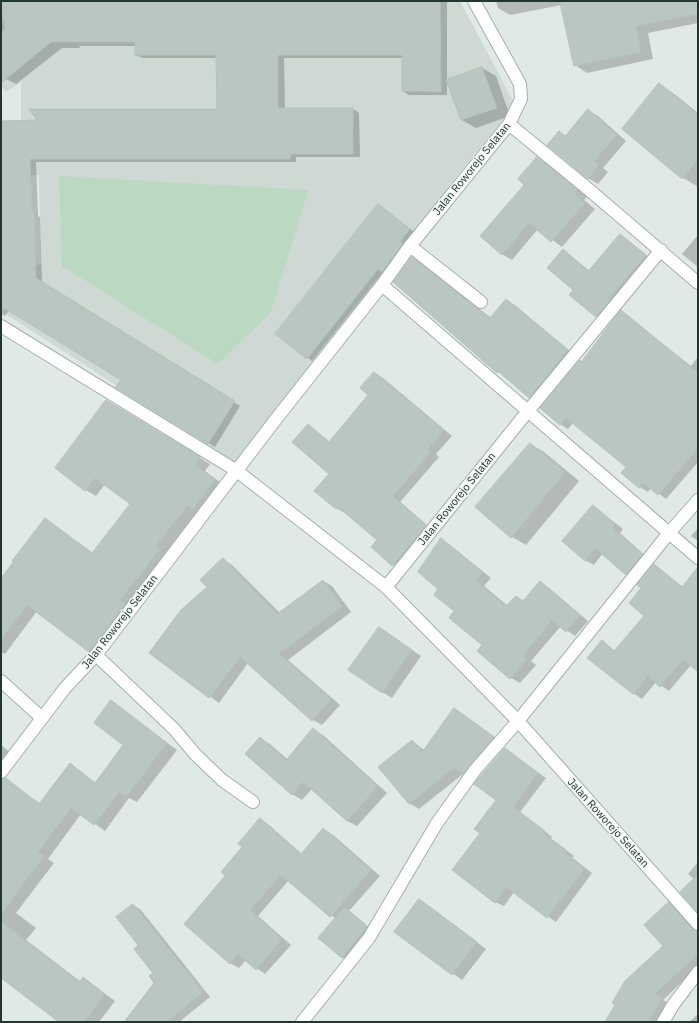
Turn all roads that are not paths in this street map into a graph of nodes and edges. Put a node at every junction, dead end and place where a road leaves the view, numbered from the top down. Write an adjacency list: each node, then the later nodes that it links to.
1 (474, 1): 2 (street, Jalan Roworejo Selatan)
2 (508, 124): 3 (street, Jalan Roworejo Selatan); 4 (street)
3 (410, 246): 6 (street, Jalan Roworejo Selatan); 7 (street)
4 (662, 250): 5 (street); 9 (street, Jalan Roworejo Selatan)
5 (698, 283)
6 (382, 285): 9 (street); 10 (street, Jalan Roworejo Selatan)
7 (481, 302)
8 (1, 326): 10 (street, Jalan Roworejo Selatan)
9 (528, 411): 12 (street); 14 (street, Jalan Roworejo Selatan)
10 (237, 471): 14 (street, Jalan Roworejo Selatan); 15 (street, Jalan Roworejo Selatan)
11 (698, 500): 12 (street)
12 (669, 533): 13 (street); 18 (street)
13 (698, 558)
14 (386, 587): 18 (street, Jalan Roworejo Selatan)
15 (96, 655): 17 (street, Jalan Roworejo Selatan); 20 (street)
16 (1, 681): 17 (street)
17 (42, 718): 19 (street, Jalan Roworejo Selatan)
18 (518, 721): 21 (street, Jalan Roworejo Selatan); 23 (street)
19 (1, 772)
20 (253, 802)
21 (698, 924)
22 (698, 972): 24 (street)
23 (302, 1022)
24 (663, 1022)

